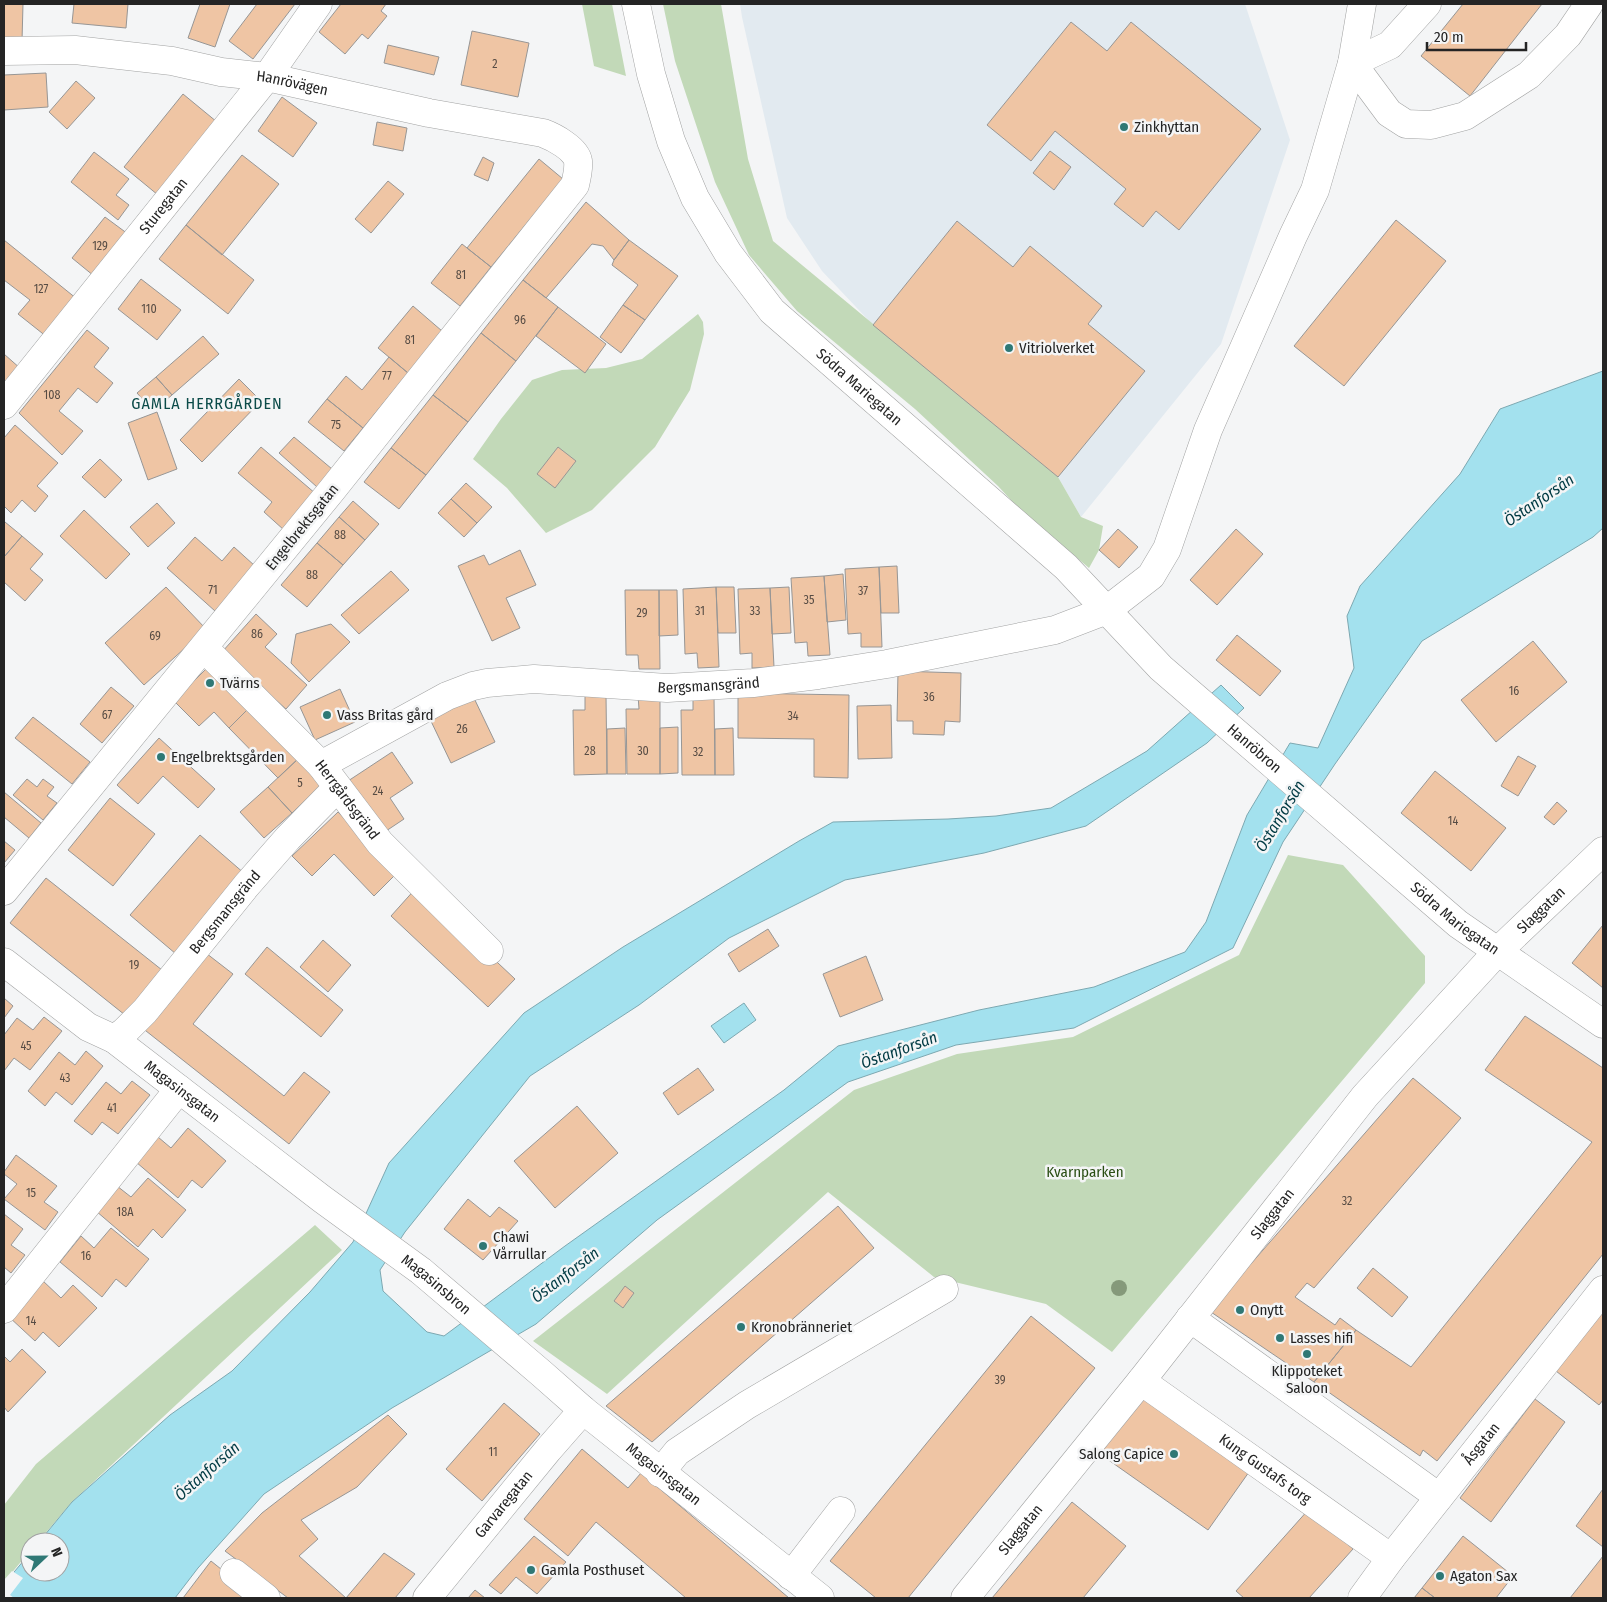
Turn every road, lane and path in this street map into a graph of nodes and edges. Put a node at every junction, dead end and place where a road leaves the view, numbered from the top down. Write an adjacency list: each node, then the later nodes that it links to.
1 (318, 4): 8 (street, Sturegatan)
2 (636, 4): 11 (street, Södra Mariegatan)
3 (1362, 4): 7 (street, Bergsmansgränd)
4 (1427, 4): 7 (street)
5 (1590, 4): 7 (street)
6 (4, 51): 8 (street, Hanrövägen)
7 (1352, 63): 11 (street, Bergsmansgränd)
8 (267, 76): 9 (street, Hanrövägen); 10 (street, Sturegatan)
9 (574, 153): 12 (street, Engelbrektsgatan)
10 (4, 405)
11 (1106, 610): 13 (street, Södra Mariegatan); 14 (street, Bergsmansgränd)
12 (204, 648): 14 (street, Herrgårdsgränd); 18 (street, Engelbrektsgatan)
13 (1194, 696): 16 (street, Hanröbron)
14 (321, 765): 15 (street, Herrgårdsgränd)
15 (337, 788): 20 (street, Herrgårdsgränd); 23 (street, Bergsmansgränd)
16 (1315, 801): 19 (street, Södra Mariegatan)
17 (1603, 851): 19 (street, Slaggatan)
18 (4, 891)
19 (1498, 951): 22 (street, Södra Mariegatan); 29 (street, Slaggatan)
20 (489, 952)
21 (4, 962): 23 (street, Magasinsgatan)
22 (1603, 1024)
23 (114, 1039): 24 (street, Magasinsgatan)
24 (179, 1089): 25 (street, Magasinsgatan); 28 (street)
25 (359, 1226): 30 (street, Magasinsbron)
26 (944, 1289): 33 (street)
27 (1603, 1290): 34 (street, Åsgatan)
28 (4, 1309)
29 (1190, 1318): 31 (street, Slaggatan); 34 (street)
30 (510, 1347): 32 (street, Magasinsgatan)
31 (1146, 1374): 36 (street, Kung Gustafs torg); 42 (street, Slaggatan)
32 (582, 1410): 33 (street, Magasinsgatan); 40 (street, Garvaregatan)
33 (660, 1473): 38 (street, Magasinsgatan)
34 (1439, 1497): 36 (street, Åsgatan)
35 (841, 1511): 38 (street)
36 (1391, 1558): 43 (street, Åsgatan)
37 (234, 1573): 39 (street)
38 (791, 1576): 41 (street, Magasinsgatan)
39 (266, 1598)
40 (427, 1598)
41 (820, 1598)
42 (965, 1598)
43 (1362, 1598)

